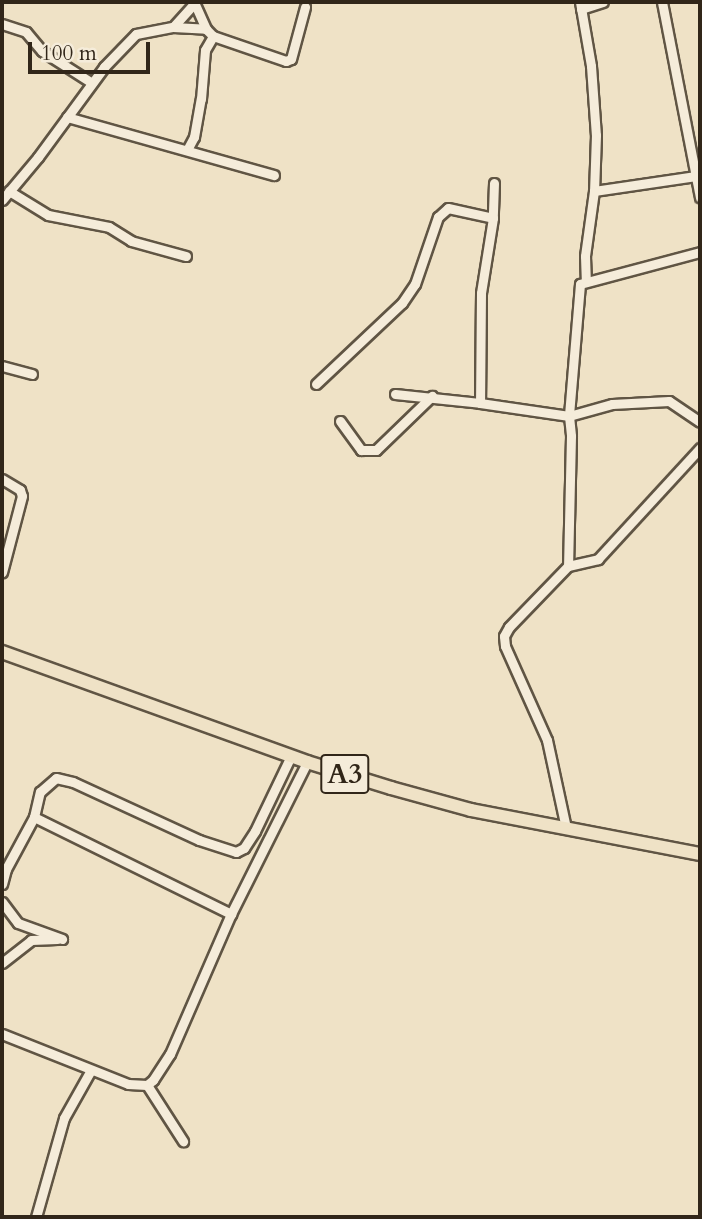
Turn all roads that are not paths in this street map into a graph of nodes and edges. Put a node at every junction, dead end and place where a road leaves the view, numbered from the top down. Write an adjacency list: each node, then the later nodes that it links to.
1 (603, 2): 4 (street)
2 (662, 2): 13 (street)
3 (194, 4): 7 (street); 8 (street)
4 (580, 6): 16 (street)
5 (305, 7): 8 (street)
6 (2, 24): 9 (street)
7 (173, 27): 8 (street); 9 (street)
8 (210, 32): 11 (street)
9 (92, 83): 10 (street)
10 (67, 117): 11 (street); 15 (street)
11 (187, 150): 12 (street)
12 (274, 175)
13 (696, 176): 16 (street); 17 (street)
14 (494, 183): 19 (street)
15 (9, 191): 18 (street); 21 (street)
16 (594, 191): 22 (street)
17 (700, 197)
18 (2, 200)
19 (493, 218): 25 (street); 28 (street)
20 (700, 252): 22 (street)
21 (186, 256)
22 (586, 282): 29 (street)
23 (2, 366): 24 (street)
24 (32, 374)
25 (316, 384)
26 (395, 394): 27 (street)
27 (432, 396): 28 (street); 30 (street)
28 (480, 403): 29 (street)
29 (569, 416): 31 (street); 34 (street)
30 (340, 421)
31 (700, 422)
32 (700, 448): 34 (street)
33 (2, 479): 35 (street)
34 (568, 566): 40 (street)
35 (2, 572)
36 (2, 652): 37 (highway, A3)
37 (291, 756): 38 (highway, A3); 39 (street)
38 (307, 762): 40 (highway, A3); 45 (street)
39 (34, 817): 42 (street); 45 (street)
40 (566, 828): 41 (highway, A3)
41 (700, 854)
42 (6, 862): 43 (street)
43 (2, 884)
44 (2, 901): 46 (street)
45 (231, 914): 49 (street)
46 (2, 963)
47 (2, 1034): 48 (street)
48 (91, 1070): 49 (street); 51 (street)
49 (147, 1085): 50 (street)
50 (183, 1141)
51 (36, 1217)

